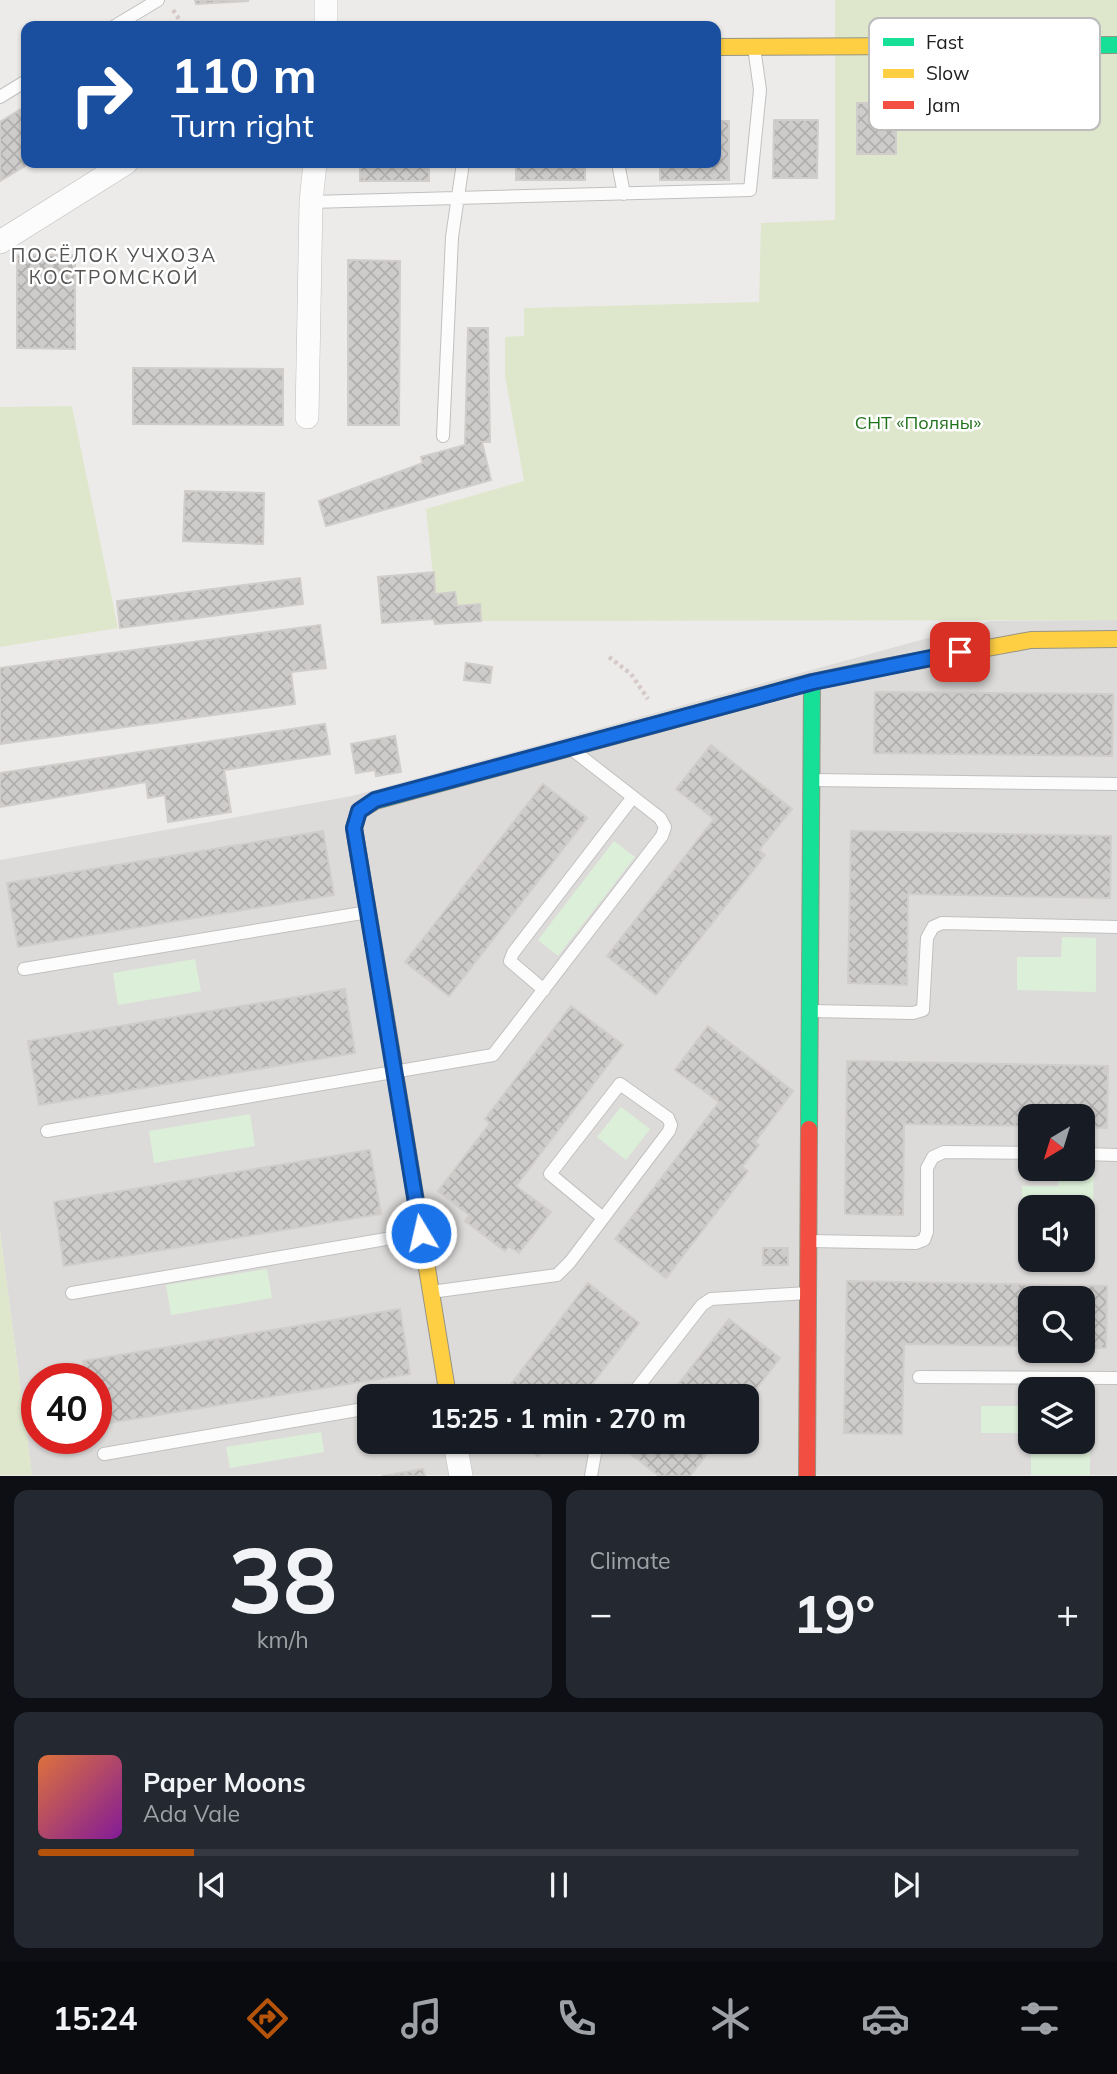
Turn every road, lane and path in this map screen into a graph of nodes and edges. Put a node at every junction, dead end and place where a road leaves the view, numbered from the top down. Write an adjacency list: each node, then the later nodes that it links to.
1 (158, 0): 4 (lane)
2 (166, 0): 5 (path)
3 (326, 0): 6 (street)
4 (123, 21)
5 (181, 21)
6 (326, 21)
7 (869, 46): 9 (street)
8 (721, 47): 9 (street)
9 (754, 47): 16 (lane)
10 (21, 84): 11 (lane)
11 (0, 97)
12 (118, 168): 19 (street)
13 (314, 168): 18 (street)
14 (462, 168): 17 (lane)
15 (619, 168): 16 (lane)
16 (624, 194): 17 (lane)
17 (457, 198): 18 (lane); 21 (lane)
18 (311, 202): 20 (street)
19 (0, 242)
20 (307, 417)
21 (443, 436)
22 (1117, 639): 24 (street)
23 (609, 657): 25 (path)
24 (813, 682): 25 (street); 27 (street)
25 (679, 718): 26 (street)
26 (570, 748): 29 (lane); 30 (street)
27 (812, 780): 28 (lane); 34 (street)
28 (1117, 784)
29 (633, 797): 33 (lane); 33 (lane)
30 (368, 912): 32 (lane); 35 (street)
31 (1117, 927): 34 (lane)
32 (24, 969)
33 (544, 990): 35 (lane)
34 (810, 1011): 42 (street)
35 (395, 1073): 36 (lane); 41 (street)
36 (47, 1130)
37 (1018, 1153): 42 (lane)
38 (1096, 1154): 39 (lane)
39 (1117, 1154)
40 (603, 1218): 40 (lane); 43 (lane)
41 (421, 1233): 43 (street); 44 (lane)
42 (809, 1241): 45 (street)
43 (431, 1292): 48 (street)
44 (72, 1293)
45 (808, 1293): 49 (lane); 56 (street)
46 (919, 1377): 47 (lane)
47 (1117, 1378)
48 (443, 1384)
49 (640, 1384)
50 (357, 1410): 51 (lane)
51 (112, 1453)
52 (458, 1454): 54 (street)
53 (595, 1454): 55 (lane)
54 (461, 1475)
55 (591, 1475)
56 (807, 1475)

